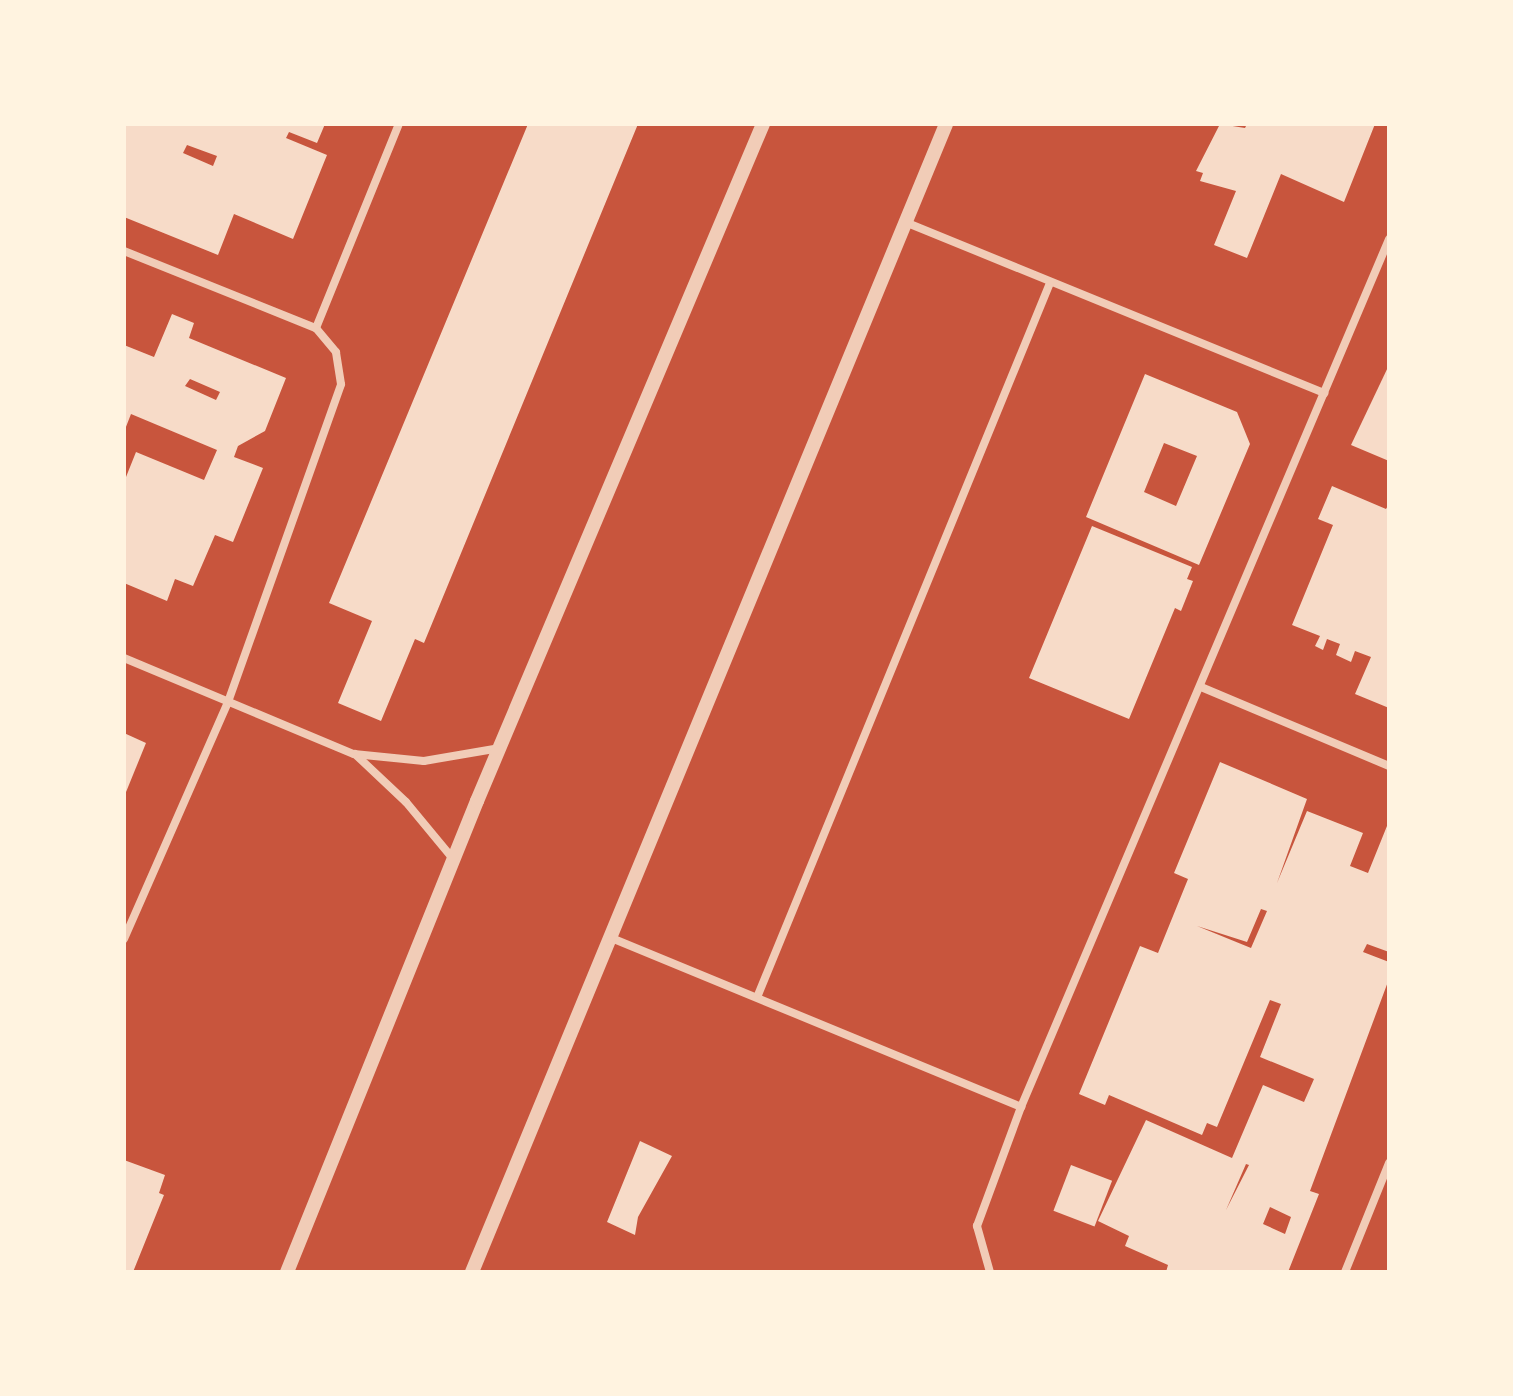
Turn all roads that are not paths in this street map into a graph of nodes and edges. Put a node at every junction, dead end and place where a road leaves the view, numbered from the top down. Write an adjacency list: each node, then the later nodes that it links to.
1 (399, 124): 8 (street)
2 (763, 124): 13 (street)
3 (946, 124): 4 (street)
4 (905, 222): 7 (street); 17 (street)
5 (1389, 239): 9 (street)
6 (124, 251): 8 (street)
7 (1050, 283): 9 (street); 19 (street)
8 (316, 328): 12 (street)
9 (1325, 393): 11 (street)
10 (124, 658): 12 (street)
11 (1201, 687): 15 (street); 20 (street)
12 (228, 702): 14 (street); 18 (street)
13 (500, 748): 14 (street); 16 (street)
14 (354, 754): 16 (street)
15 (1389, 766)
16 (454, 860): 22 (street)
17 (609, 937): 19 (street); 23 (street)
18 (124, 939)
19 (758, 995): 20 (street)
20 (1021, 1107): 24 (street)
21 (1389, 1163): 25 (street)
22 (287, 1272)
23 (472, 1272)
24 (990, 1272)
25 (1345, 1272)

